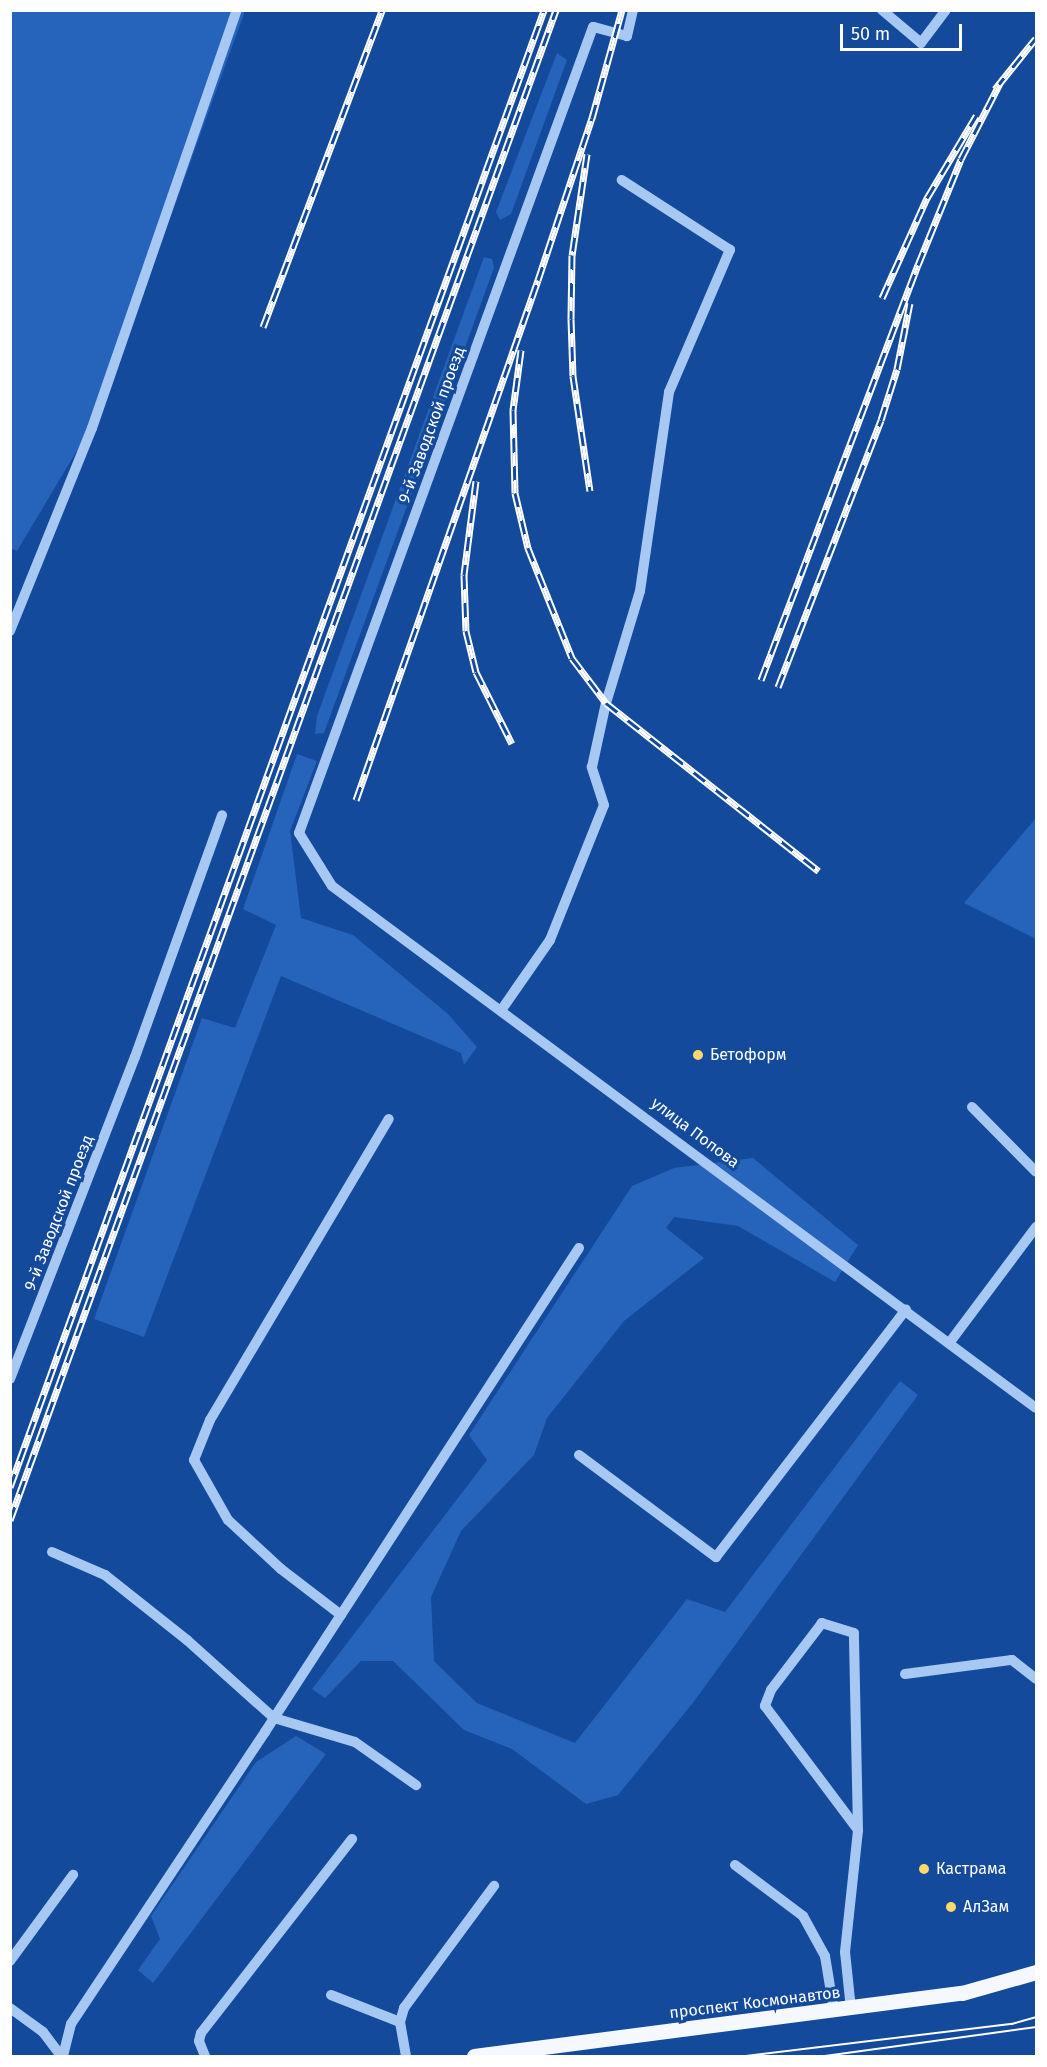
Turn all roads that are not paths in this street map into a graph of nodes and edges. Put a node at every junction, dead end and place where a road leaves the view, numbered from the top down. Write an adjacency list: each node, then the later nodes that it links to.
1 (237, 10): 6 (street)
2 (633, 10): 8 (street, 9-й Заводской проезд)
3 (882, 10): 4 (street)
4 (946, 10)
5 (622, 180): 9 (street)
6 (10, 631)
7 (222, 815): 17 (street, 9-й Заводской проезд)
8 (332, 886): 9 (street, улица Попова)
9 (502, 1009): 15 (street, улица Попова)
10 (972, 1107): 12 (street)
11 (389, 1119): 21 (street)
12 (1036, 1172)
13 (1036, 1227): 16 (street)
14 (579, 1248): 21 (street)
15 (906, 1309): 16 (street, улица Попова); 19 (street)
16 (950, 1342): 18 (street, улица Попова)
17 (10, 1379)
18 (1036, 1408)
19 (579, 1455)
20 (52, 1552): 24 (street)
21 (341, 1615): 24 (street)
22 (905, 1674): 23 (street)
23 (1036, 1679)
24 (274, 1718): 25 (street); 38 (street)
25 (416, 1785)
26 (858, 1830): 26 (street); 35 (street)
27 (352, 1839): 39 (street)
28 (735, 1865): 36 (street)
29 (73, 1875): 31 (street)
30 (494, 1886): 37 (street)
31 (10, 1961)
32 (1036, 1972): 35 (main road, проспект Космонавтов)
33 (331, 1995): 37 (street)
34 (10, 2008): 38 (street)
35 (851, 2009): 36 (main road, проспект Космонавтов)
36 (834, 2011): 41 (main road, проспект Космонавтов)
37 (400, 2022): 40 (street)
38 (62, 2056)
39 (205, 2056)
40 (406, 2056)
41 (474, 2056)

